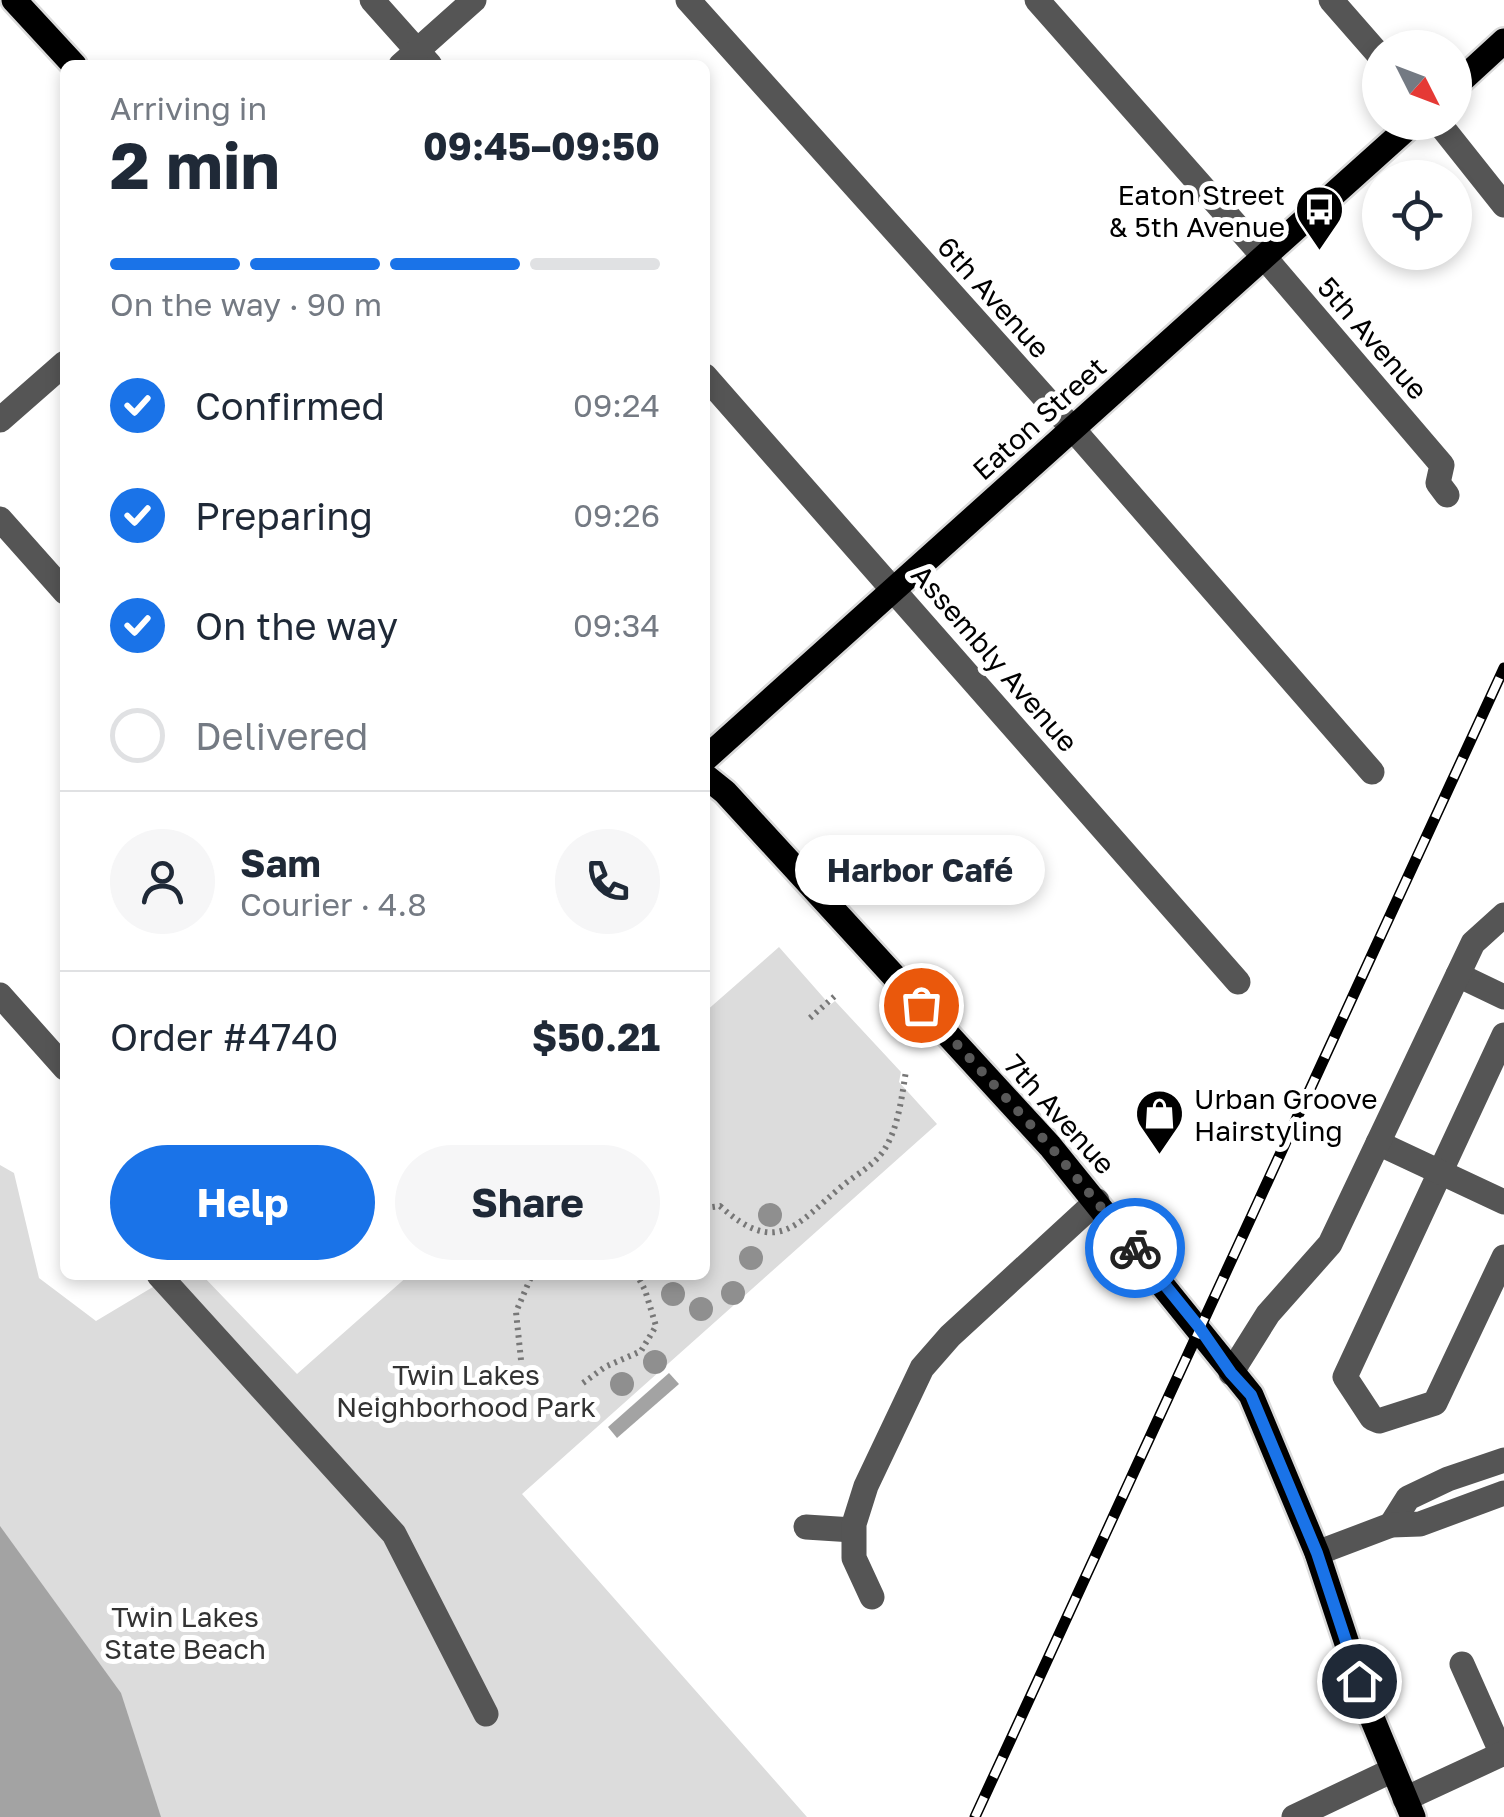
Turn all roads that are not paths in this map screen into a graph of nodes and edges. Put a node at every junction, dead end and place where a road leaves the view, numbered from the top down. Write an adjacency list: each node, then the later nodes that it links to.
1 (14, 0): 9 (main road)
2 (372, 0): 10 (street)
3 (474, 0): 10 (street)
4 (688, 0): 19 (street, 6th Avenue)
5 (1037, 0): 15 (street, 5th Avenue)
6 (1331, 0): 7 (street)
7 (1362, 35)
8 (1504, 42): 11 (main road)
9 (69, 60)
10 (416, 60)
11 (1472, 71)
12 (1394, 140): 15 (main road, Eaton Street)
13 (1452, 140): 14 (street)
14 (1504, 205)
15 (1265, 258): 19 (main road, Eaton Street); 20 (street, 5th Avenue)
16 (60, 367): 18 (street)
17 (710, 382): 23 (street, Assembly Avenue)
18 (0, 420)
19 (1072, 428): 23 (main road, Eaton Street); 25 (street, 6th Avenue)
20 (1448, 495)
21 (0, 518): 22 (street)
22 (60, 586)
23 (894, 590): 24 (main road, Eaton Street); 29 (street, Assembly Avenue)
24 (710, 754)
25 (1372, 772)
26 (710, 781): 36 (main road, 7th Avenue)
27 (1504, 915): 28 (street)
28 (1458, 975): 31 (street); 34 (street)
29 (1238, 982)
30 (0, 995): 33 (street)
31 (1504, 996)
32 (1504, 1035): 35 (street)
33 (60, 1062)
34 (1378, 1142): 35 (street); 40 (street)
35 (1440, 1172): 37 (street); 38 (street)
36 (1097, 1201): 40 (main road, 7th Avenue); 45 (street)
37 (1504, 1202)
38 (1504, 1257)
39 (164, 1280): 49 (street)
40 (1231, 1373): 46 (main road, 7th Avenue)
41 (1504, 1460): 43 (street)
42 (1504, 1493): 43 (street)
43 (1391, 1525): 46 (street)
44 (806, 1527): 45 (street)
45 (853, 1530): 47 (street)
46 (1317, 1553): 51 (main road, 7th Avenue)
47 (872, 1597)
48 (1462, 1664): 50 (street)
49 (486, 1714)
50 (1503, 1754): 52 (street)
51 (1393, 1770): 52 (main road, 7th Avenue); 53 (street)
52 (1409, 1808)
53 (1294, 1817)

